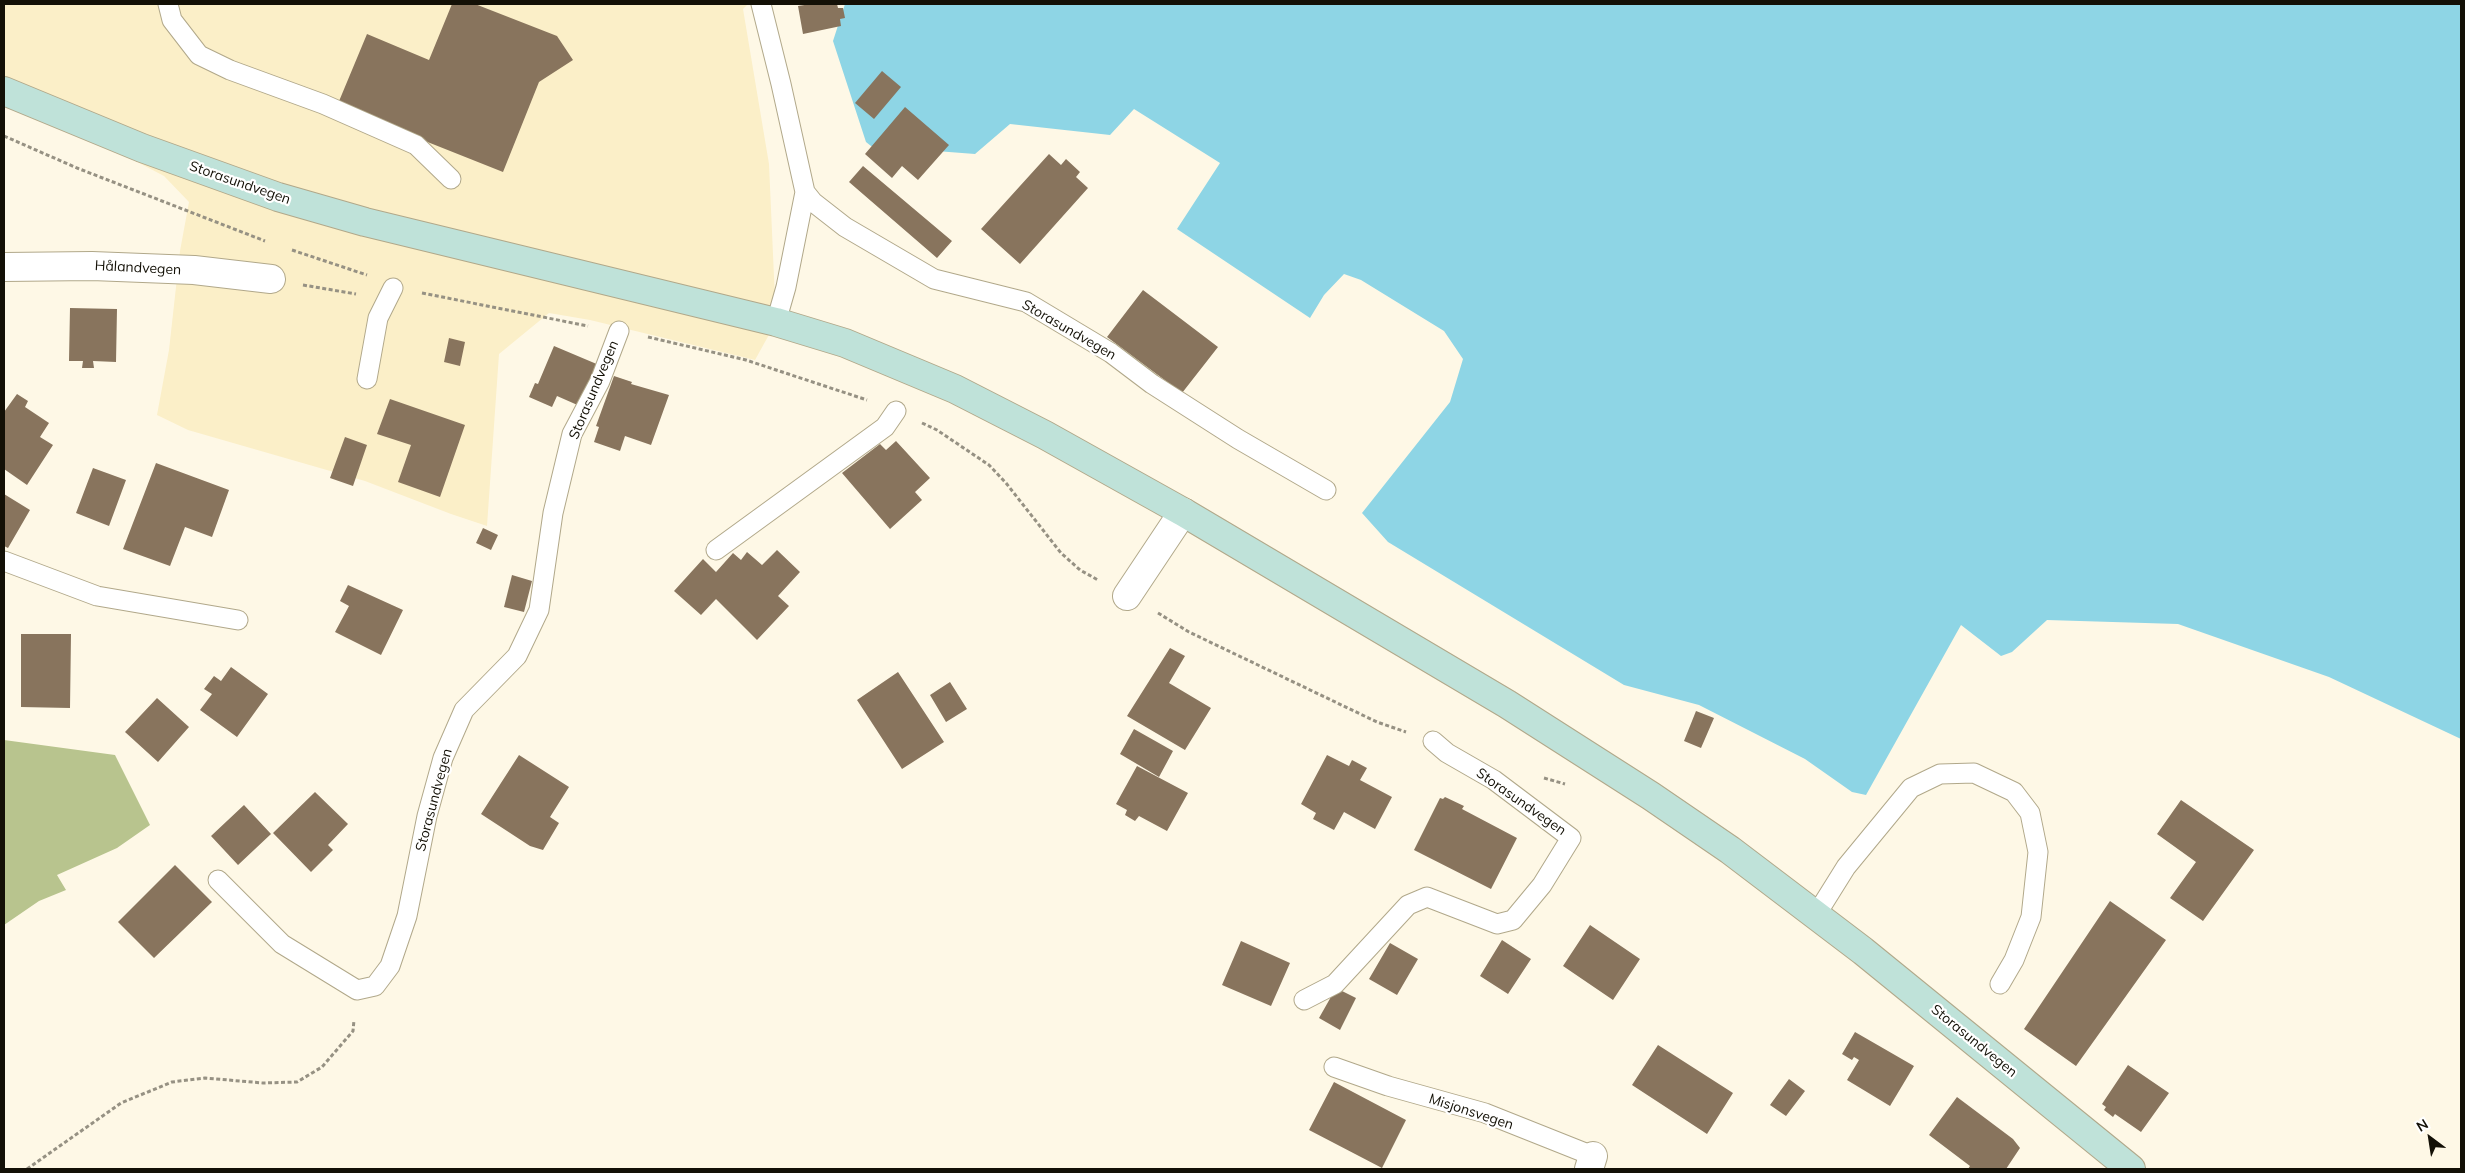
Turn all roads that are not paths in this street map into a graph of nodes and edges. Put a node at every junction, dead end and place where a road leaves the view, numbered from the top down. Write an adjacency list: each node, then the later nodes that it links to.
1 (168, 4): 4 (lane)
2 (761, 4): 5 (lane)
3 (4, 91): 9 (main road, Storasundvegen)
4 (450, 179)
5 (804, 192): 9 (lane); 13 (lane, Storasundvegen)
6 (4, 267): 7 (street, Hålandvegen)
7 (272, 279)
8 (393, 288): 11 (lane)
9 (776, 322): 14 (main road, Storasundvegen)
10 (619, 331): 20 (lane, Storasundvegen)
11 (367, 379)
12 (896, 411): 15 (lane)
13 (1326, 490)
14 (1182, 512): 17 (street); 21 (main road, Storasundvegen)
15 (716, 550)
16 (4, 561): 18 (lane)
17 (1127, 596)
18 (238, 620)
19 (1432, 741): 23 (lane, Storasundvegen)
20 (218, 880)
21 (1816, 915): 22 (lane); 26 (main road, Storasundvegen)
22 (2000, 984)
23 (1304, 1000)
24 (1334, 1067): 25 (lane, Misjonsvegen)
25 (1591, 1163)
26 (2131, 1169)

